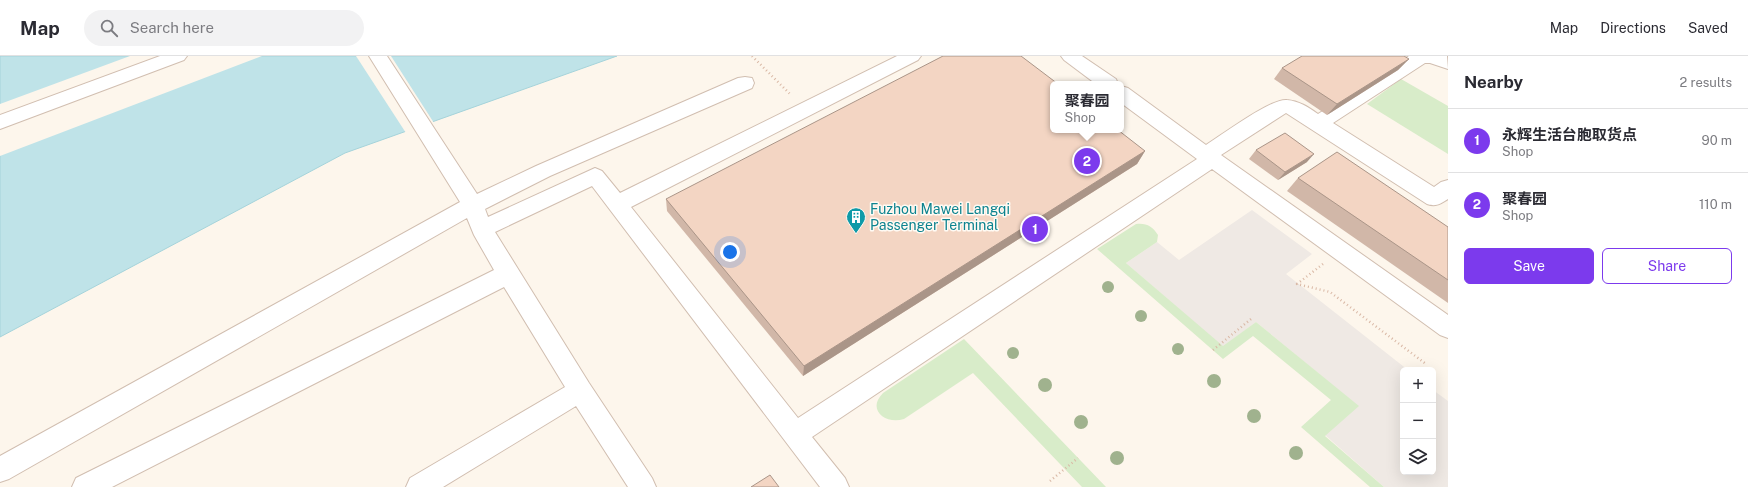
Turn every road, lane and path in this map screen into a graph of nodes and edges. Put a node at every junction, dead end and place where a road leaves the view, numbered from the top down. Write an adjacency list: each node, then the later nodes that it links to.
1 (178, 56): 11 (lane)
2 (378, 56): 16 (lane)
3 (752, 56): 10 (path)
4 (912, 56): 10 (lane)
5 (1070, 56): 7 (lane)
6 (1448, 63): 12 (lane)
7 (1105, 81)
8 (745, 84): 16 (lane)
9 (1124, 95): 13 (lane)
10 (806, 109): 15 (lane)
11 (0, 122)
12 (1318, 123): 13 (lane); 14 (lane)
13 (1210, 156): 18 (lane); 25 (lane)
14 (1448, 188)
15 (618, 204): 17 (lane); 25 (lane)
16 (473, 205): 17 (lane); 27 (lane)
17 (482, 229): 19 (lane)
18 (1340, 250): 21 (lane); 23 (path)
19 (508, 274): 24 (lane); 29 (lane)
20 (1252, 320): 22 (path)
21 (1448, 328)
22 (1212, 350)
23 (1426, 364)
24 (580, 392): 30 (lane); 31 (lane)
25 (795, 434): 32 (lane)
26 (1078, 458): 28 (path)
27 (0, 470)
28 (1050, 480)
29 (86, 487)
30 (419, 487)
31 (643, 487)
32 (836, 487)

